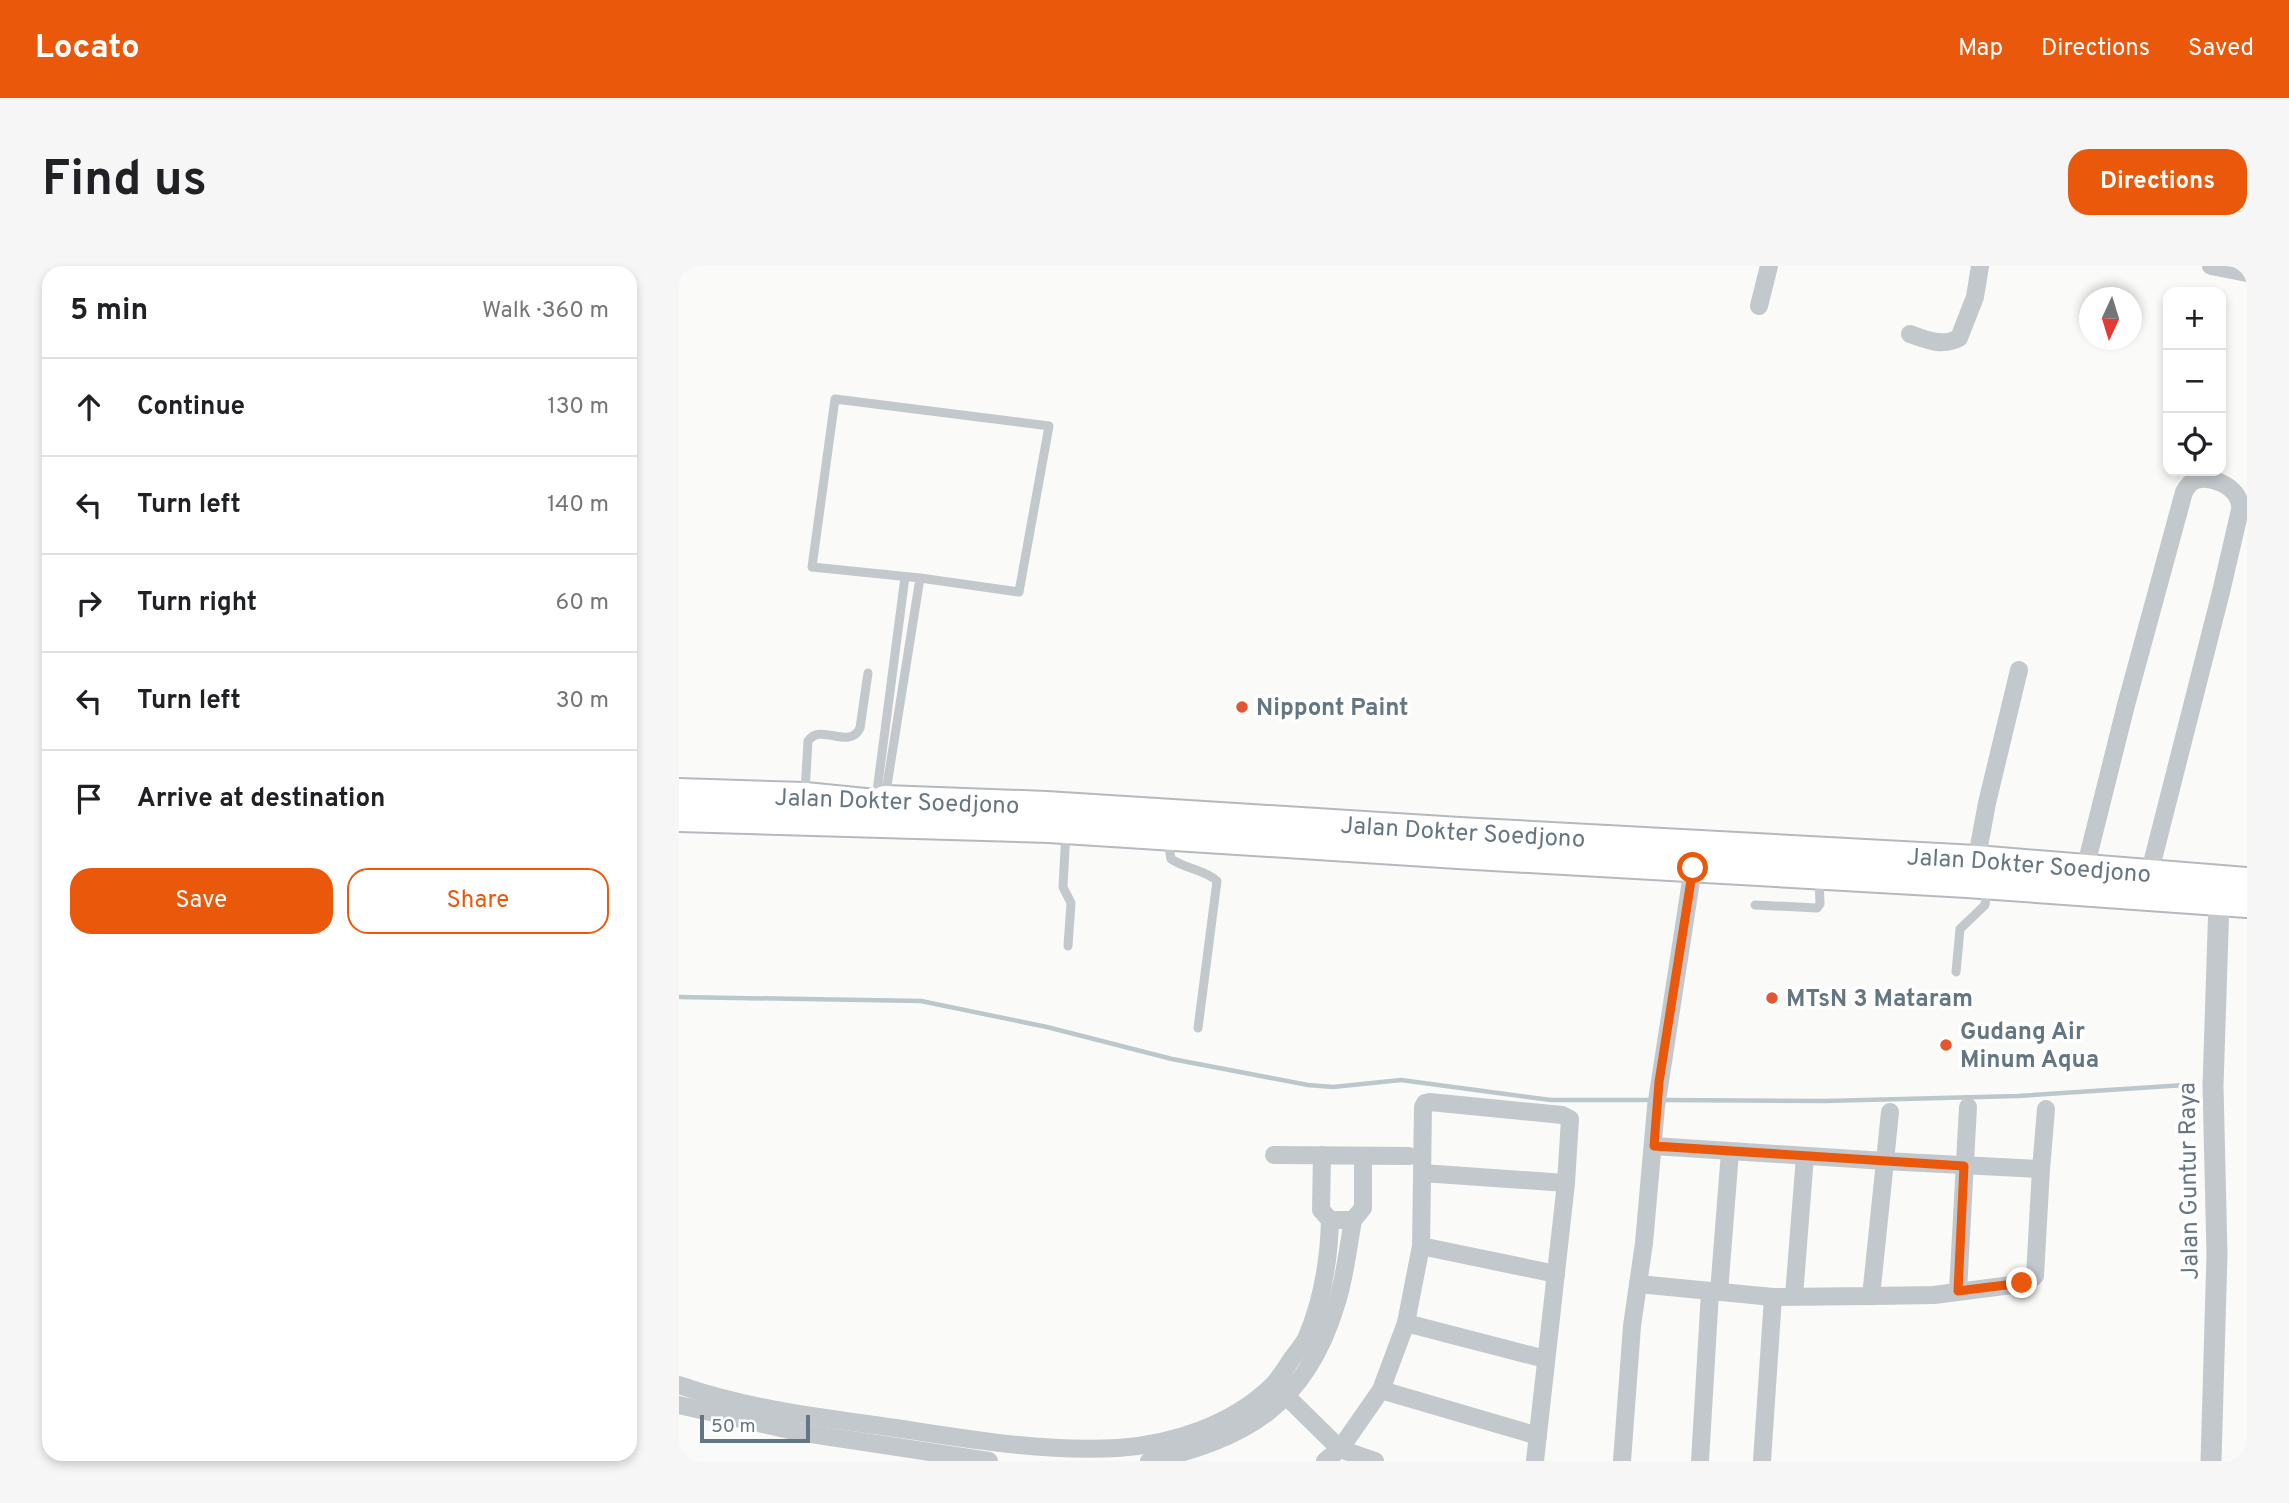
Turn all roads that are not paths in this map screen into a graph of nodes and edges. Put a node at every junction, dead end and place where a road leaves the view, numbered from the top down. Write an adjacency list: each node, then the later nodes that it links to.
1 (1769, 266): 5 (street)
2 (1980, 266): 6 (street)
3 (2211, 266): 4 (street)
4 (2238, 270)
5 (1759, 306)
6 (1910, 334)
7 (905, 577): 8 (lane); 8 (lane); 13 (lane)
8 (921, 578): 13 (lane)
9 (2019, 670): 22 (street)
10 (868, 673): 12 (lane)
11 (679, 793): 12 (highway, Jalan Dokter Soedjono)
12 (805, 797): 13 (highway, Jalan Dokter Soedjono)
13 (880, 802): 15 (highway, Jalan Dokter Soedjono)
14 (679, 817): 15 (highway, Jalan Dokter Soedjono)
15 (1065, 820): 16 (highway, Jalan Dokter Soedjono); 17 (highway, Jalan Dokter Soedjono); 28 (lane)
16 (1167, 835): 17 (highway, Jalan Dokter Soedjono); 30 (lane)
17 (1422, 841): 18 (highway, Jalan Dokter Soedjono)
18 (1459, 843): 20 (highway, Jalan Dokter Soedjono); 22 (highway, Jalan Dokter Soedjono)
19 (2087, 863): 21 (highway, Jalan Dokter Soedjono); 21 (street); 22 (highway, Jalan Dokter Soedjono)
20 (1693, 868): 23 (highway, Jalan Dokter Soedjono); 34 (street)
21 (2150, 869): 24 (highway, Jalan Dokter Soedjono)
22 (1979, 870): 23 (highway, Jalan Dokter Soedjono); 25 (highway, Jalan Dokter Soedjono); 29 (lane)
23 (1819, 875): 27 (lane)
24 (2247, 882)
25 (2219, 901): 26 (highway, Jalan Dokter Soedjono); 75 (street, Jalan Guntur Raya)
26 (2247, 903)
27 (1755, 905)
28 (1067, 946)
29 (1956, 972)
30 (1198, 1028)
31 (1968, 1107): 42 (street)
32 (2046, 1109): 43 (street)
33 (1890, 1112): 41 (street)
34 (1654, 1146): 35 (street); 50 (street)
35 (1730, 1152): 40 (street); 52 (street)
36 (1274, 1155): 37 (street)
37 (1322, 1155): 38 (street); 46 (street)
38 (1363, 1156): 39 (street); 47 (street)
39 (1409, 1156)
40 (1805, 1156): 41 (street); 53 (street)
41 (1885, 1161): 42 (street); 54 (street)
42 (1964, 1166): 43 (street); 51 (street)
43 (2041, 1169): 51 (street)
44 (1422, 1173): 45 (street); 45 (street); 48 (street)
45 (1566, 1183): 49 (street)
46 (1330, 1220): 47 (street); 58 (street)
47 (1353, 1220): 61 (street)
48 (1421, 1246): 49 (street); 56 (street)
49 (1556, 1274): 57 (street)
50 (1638, 1284): 52 (street); 72 (street)
51 (1958, 1291): 54 (street)
52 (1715, 1292): 55 (street); 73 (street)
53 (1794, 1296): 54 (street); 55 (street)
54 (1871, 1296)
55 (1773, 1297): 74 (street)
56 (1406, 1323): 57 (street); 60 (street)
57 (1545, 1359): 64 (street)
58 (1274, 1384): 61 (street); 66 (street)
59 (679, 1385): 63 (street)
60 (1381, 1390): 64 (street); 65 (street)
61 (1287, 1397): 65 (street); 68 (street)
62 (679, 1405): 63 (street)
63 (743, 1412): 66 (street); 67 (street)
64 (1538, 1436): 71 (street)
65 (1340, 1449): 69 (street); 70 (street)
66 (1012, 1453)
67 (989, 1461)
68 (1149, 1461)
69 (1325, 1461)
70 (1375, 1461)
71 (1535, 1461)
72 (1622, 1461)
73 (1700, 1461)
74 (1762, 1461)
75 (2211, 1461)

